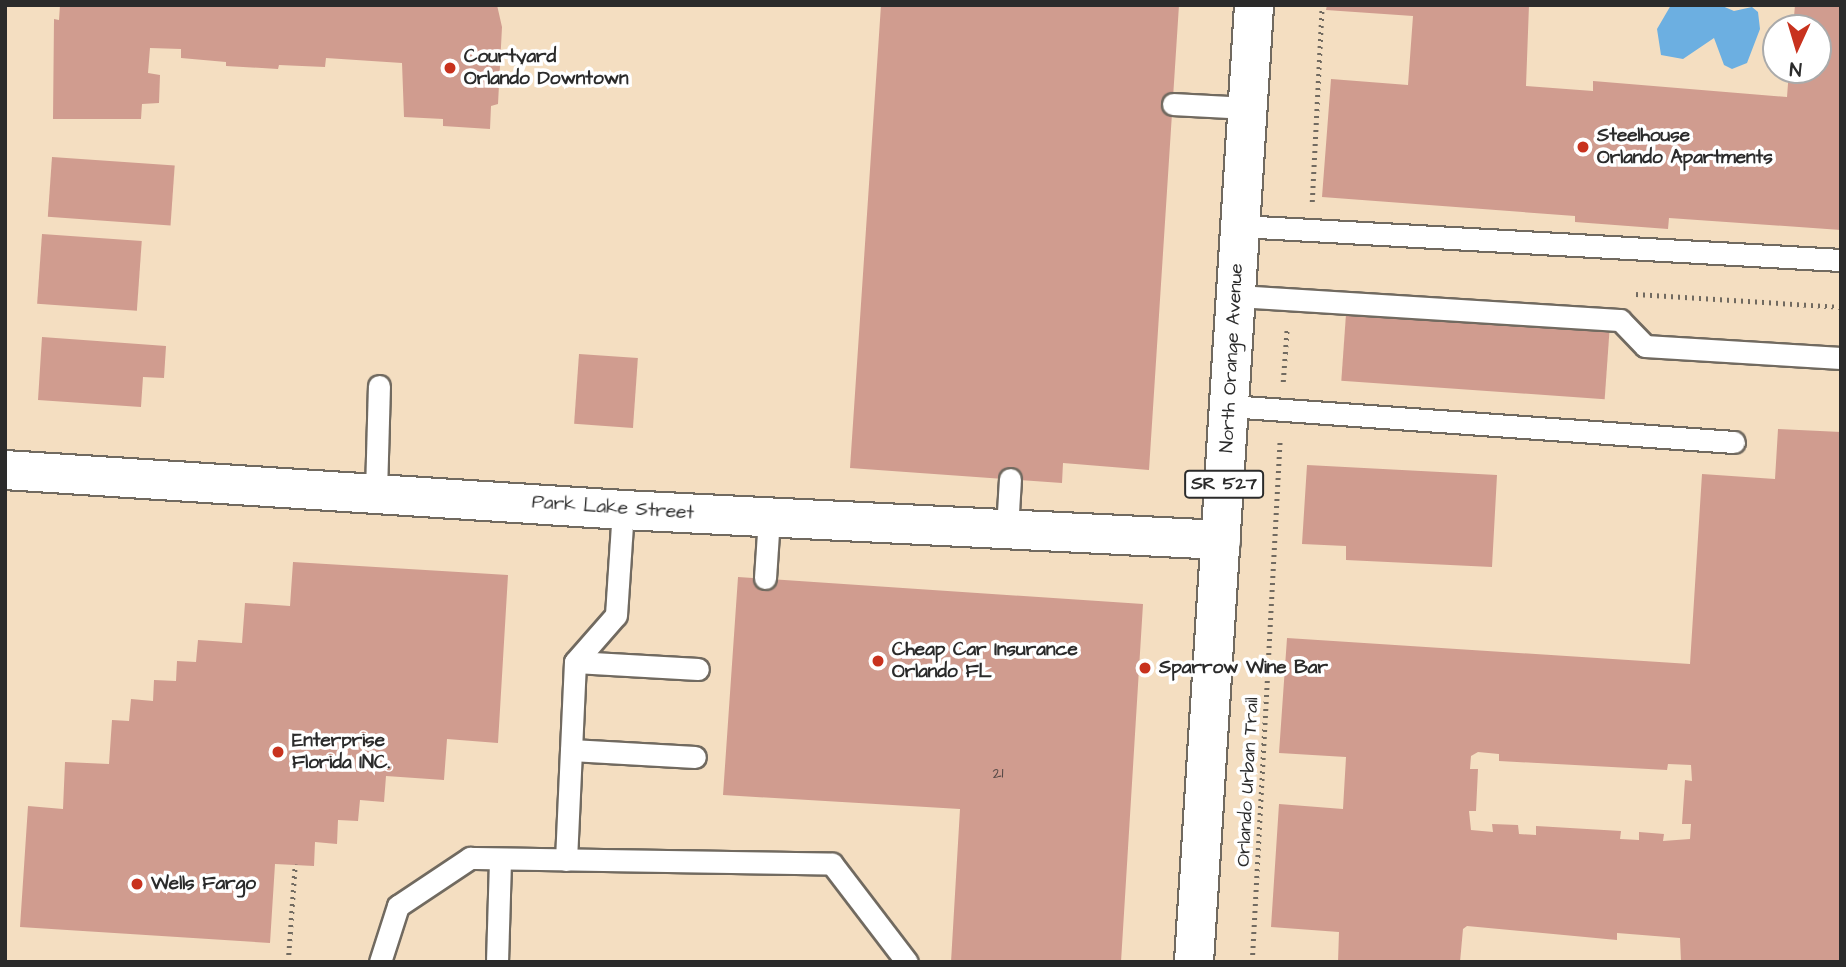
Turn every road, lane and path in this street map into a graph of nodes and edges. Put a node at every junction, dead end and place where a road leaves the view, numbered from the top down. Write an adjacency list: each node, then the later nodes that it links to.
1 (1254, 5): 4 (street, North Orange Avenue / SR 527)
2 (1322, 5): 5 (path)
3 (1173, 104): 4 (lane)
4 (1247, 108): 6 (street, North Orange Avenue / SR 527)
5 (1312, 211)
6 (1240, 226): 7 (lane); 8 (street, North Orange Avenue / SR 527)
7 (1841, 260)
8 (1236, 296): 9 (lane); 12 (street, North Orange Avenue / SR 527)
9 (1289, 299): 10 (lane); 13 (path, Orlando Urban Trail)
10 (1841, 358)
11 (379, 386): 17 (lane)
12 (1229, 406): 13 (lane); 21 (street, North Orange Avenue / SR 527)
13 (1280, 410): 14 (lane); 35 (path, Orlando Urban Trail)
14 (1734, 442)
15 (5, 470): 17 (street, Park Lake Street)
16 (1010, 480): 20 (lane)
17 (376, 492): 18 (street, Park Lake Street)
18 (623, 510): 19 (street, Park Lake Street); 23 (lane)
19 (769, 517): 20 (street, Park Lake Street); 22 (lane)
20 (1007, 529): 21 (street, Park Lake Street)
21 (1221, 540): 34 (street, North Orange Avenue / SR 527)
22 (765, 578)
23 (575, 662): 24 (lane); 25 (lane)
24 (698, 668)
25 (571, 750): 26 (lane); 28 (lane)
26 (695, 757)
27 (500, 859): 28 (lane); 31 (lane); 32 (lane)
28 (566, 860): 33 (lane)
29 (295, 864): 30 (path)
30 (288, 962)
31 (380, 962)
32 (497, 962)
33 (907, 962)
34 (1194, 962)
35 (1252, 962)

